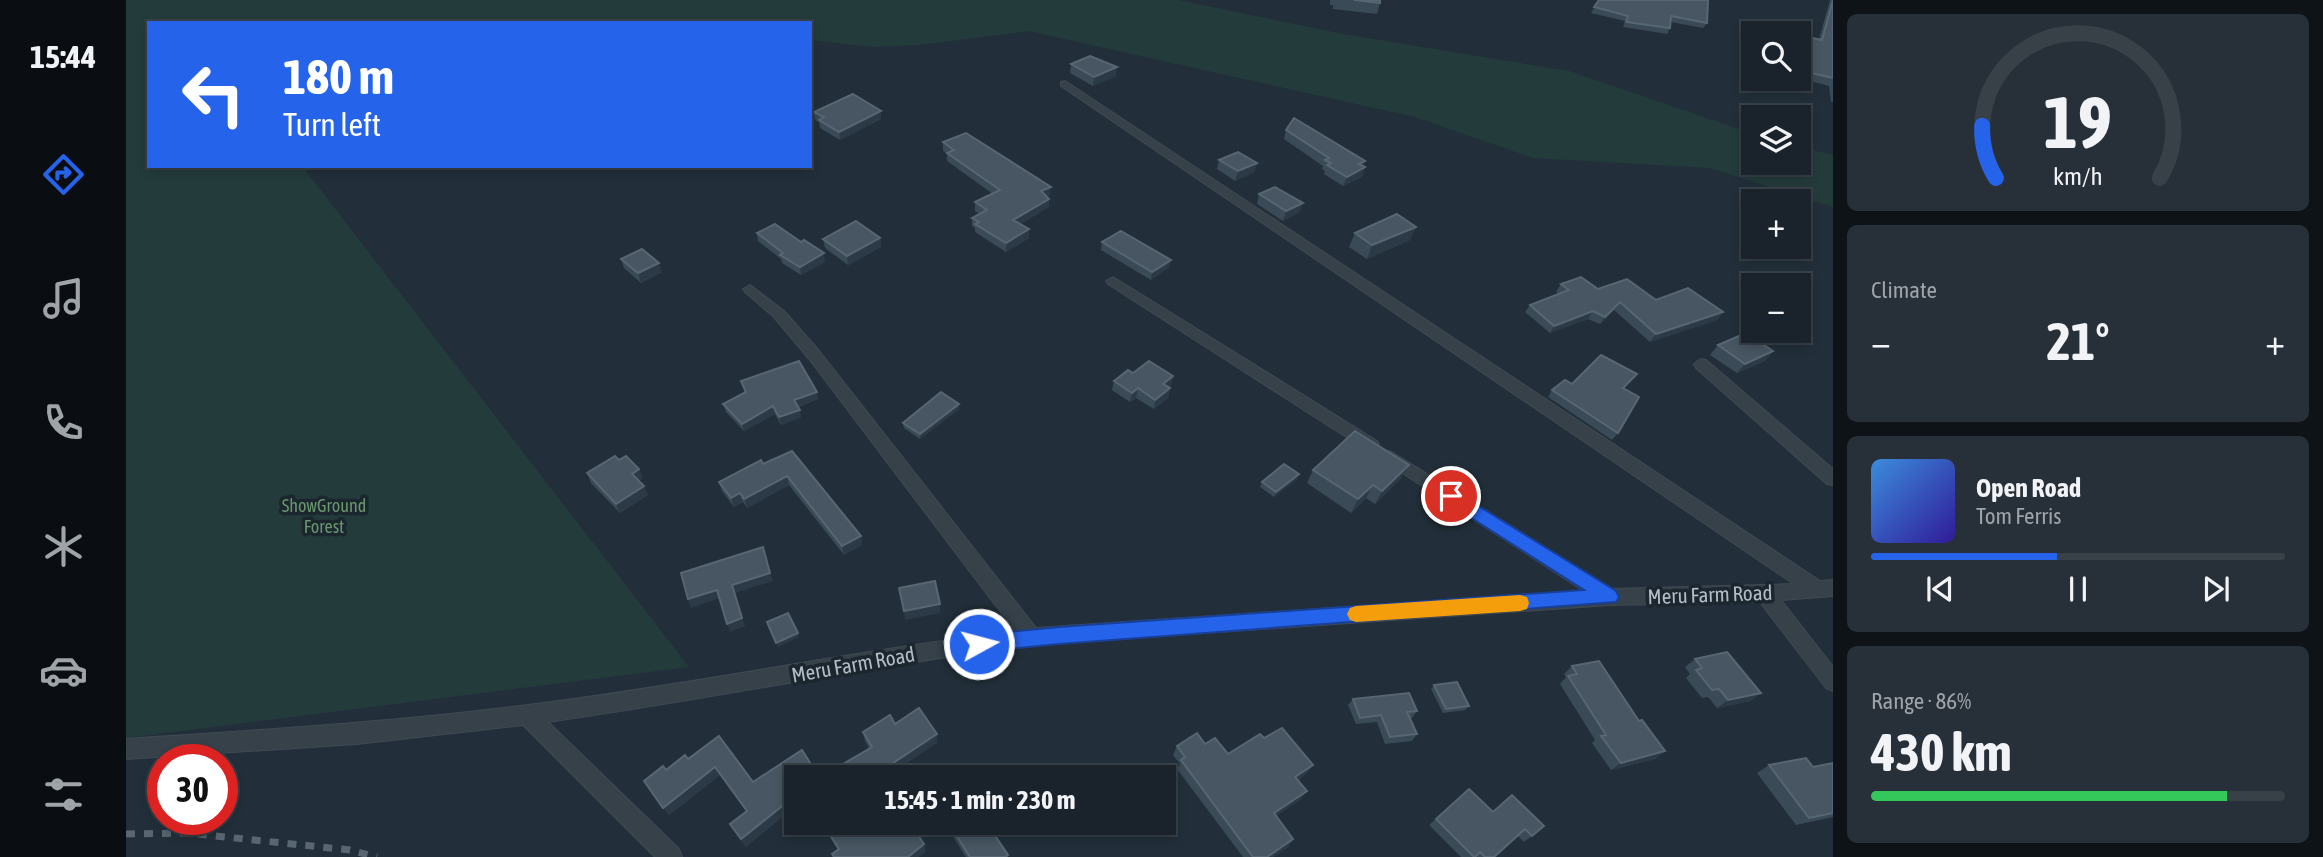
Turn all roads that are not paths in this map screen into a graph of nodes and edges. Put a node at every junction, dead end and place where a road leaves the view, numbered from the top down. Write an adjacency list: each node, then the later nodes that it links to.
1 (1065, 84): 6 (street)
2 (1113, 281): 8 (street)
3 (750, 289): 9 (street)
4 (1701, 363): 5 (street)
5 (1833, 479)
6 (1825, 588): 7 (street, Meru Farm Road)
7 (1765, 594): 8 (street, Meru Farm Road); 10 (street)
8 (1609, 597): 9 (street, Meru Farm Road)
9 (1031, 637): 11 (street, Meru Farm Road)
10 (1833, 682)
11 (527, 715): 12 (street, Meru Farm Road); 13 (street)
12 (126, 749)
13 (671, 857)

